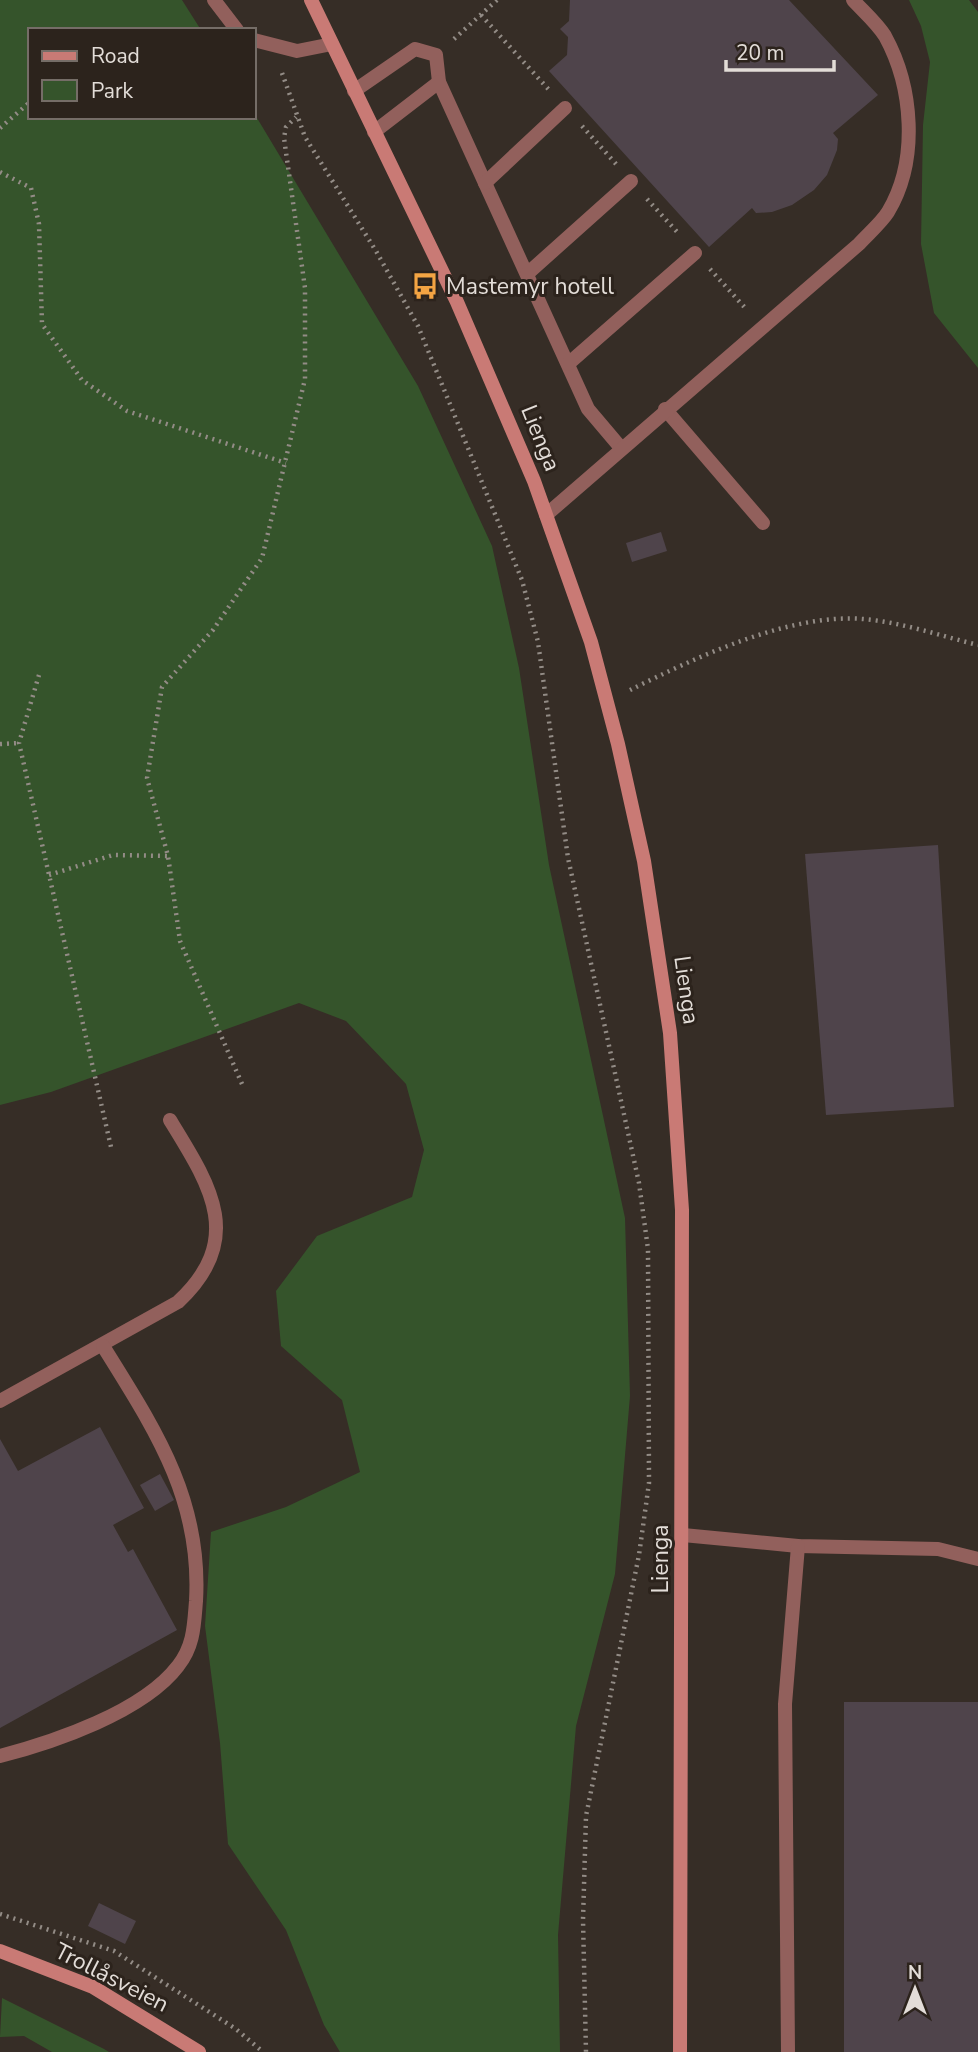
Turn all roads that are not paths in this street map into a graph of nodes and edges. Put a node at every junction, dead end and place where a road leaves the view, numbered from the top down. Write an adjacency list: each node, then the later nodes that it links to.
1 (214, 0): 4 (lane)
2 (311, 0): 6 (street, Lienga)
3 (853, 0): 16 (lane)
4 (235, 28)
5 (256, 41): 6 (lane)
6 (332, 44): 8 (street, Lienga)
7 (439, 82): 8 (lane); 10 (lane); 12 (lane)
8 (354, 91): 10 (street, Lienga)
9 (565, 108): 12 (lane)
10 (373, 132): 18 (street, Lienga)
11 (631, 181): 14 (lane)
12 (485, 183): 14 (lane)
13 (695, 253): 15 (lane)
14 (527, 274): 15 (lane)
15 (568, 364): 17 (lane)
16 (666, 410): 17 (lane); 19 (lane)
17 (621, 449): 18 (lane)
18 (546, 515): 23 (street, Lienga)
19 (762, 523)
20 (170, 1119): 21 (lane)
21 (103, 1346): 22 (lane); 26 (lane)
22 (0, 1401)
23 (683, 1535): 24 (lane); 29 (street, Lienga)
24 (798, 1546): 25 (lane); 30 (lane)
25 (978, 1559)
26 (0, 1756)
27 (0, 1951): 28 (street, Trollåsveien)
28 (199, 2052)
29 (680, 2052)
30 (788, 2052)

